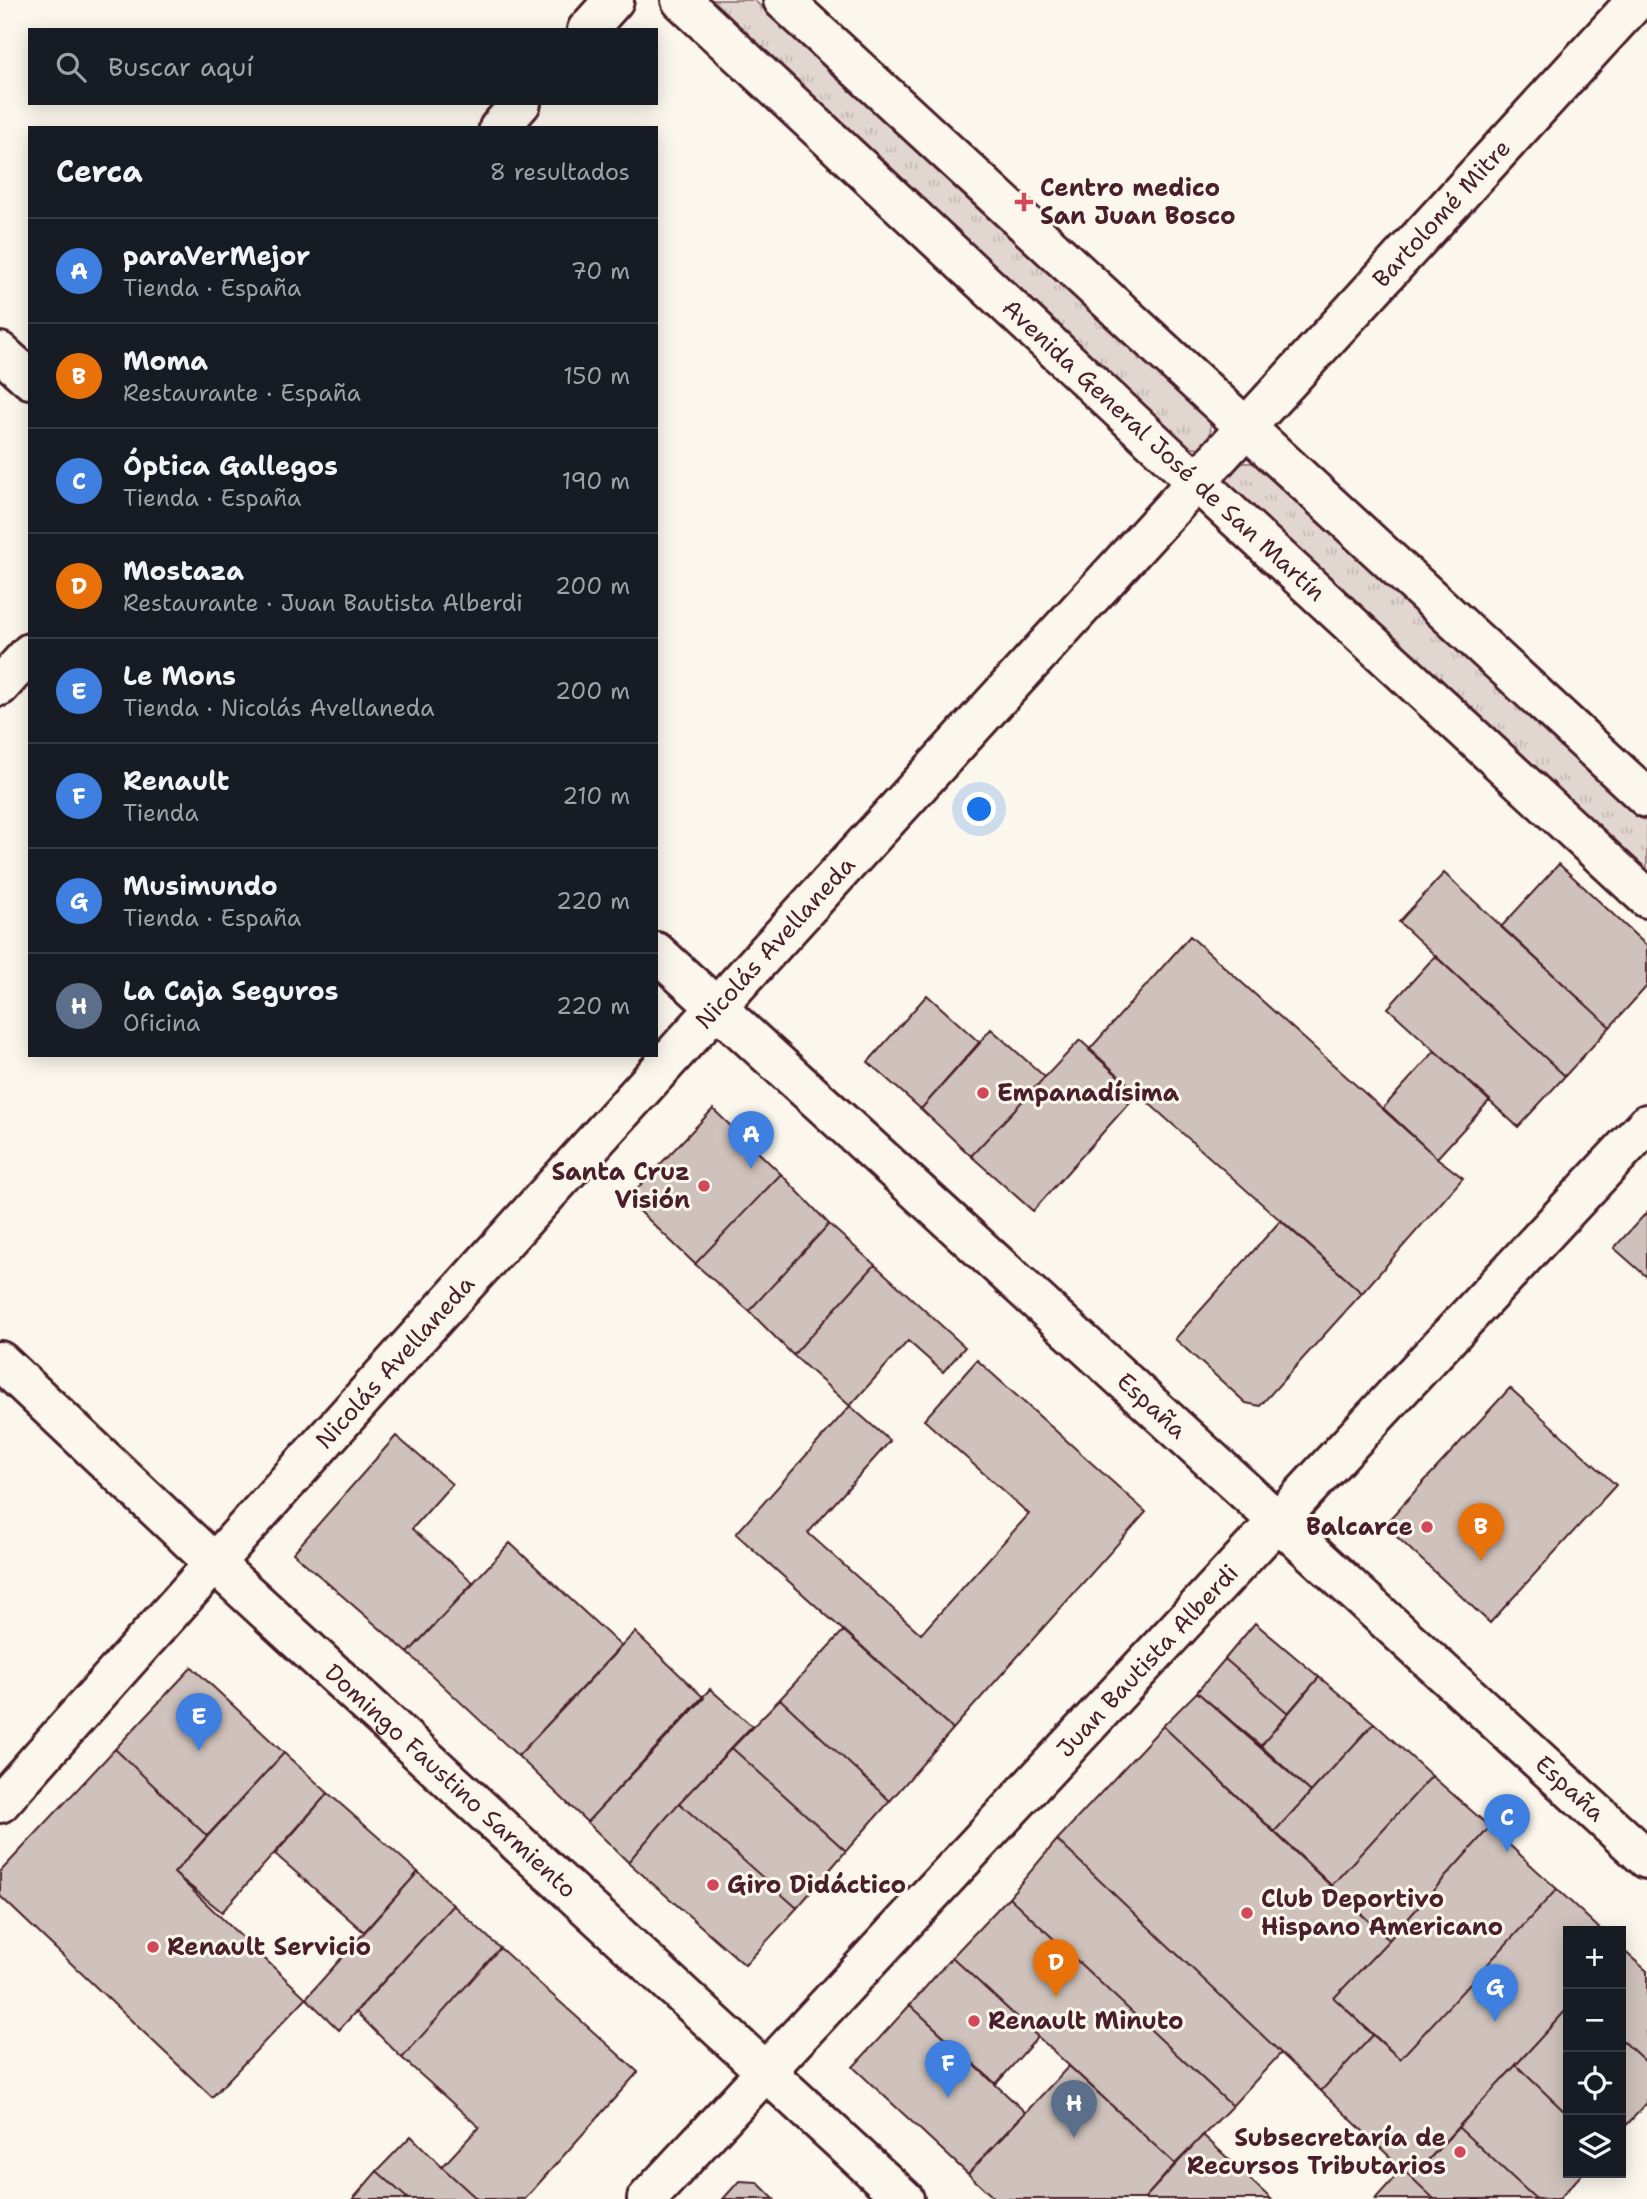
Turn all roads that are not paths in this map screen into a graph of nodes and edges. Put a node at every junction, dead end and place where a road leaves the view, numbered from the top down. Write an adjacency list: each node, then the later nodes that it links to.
1 (614, 0): 5 (street)
2 (681, 0): 11 (street, Avenida General José de San Martín)
3 (783, 0): 10 (street)
4 (1637, 0): 10 (street, Bartolomé Mitre)
5 (589, 28)
6 (519, 105): 7 (street)
7 (501, 126)
8 (0, 352): 9 (street)
9 (28, 377)
10 (1246, 428): 11 (street, Nicolás Avellaneda); 14 (street)
11 (1197, 482): 15 (street, Avenida General José de San Martín); 17 (street, Nicolás Avellaneda)
12 (28, 655): 13 (street)
13 (0, 687)
14 (1647, 798)
15 (1647, 898)
16 (658, 954): 17 (street, España)
17 (716, 1007): 20 (street, España); 21 (street, Nicolás Avellaneda)
18 (1647, 1124): 20 (street, Juan Bautista Alberdi)
19 (0, 1361): 21 (street, Domingo Faustino Sarmiento)
20 (1278, 1520): 23 (street, España); 24 (street, Juan Bautista Alberdi)
21 (214, 1563): 22 (street, Nicolás Avellaneda); 24 (street, Domingo Faustino Sarmiento)
22 (0, 1803)
23 (1647, 1859)
24 (766, 2071): 25 (street, Juan Bautista Alberdi); 26 (street, Domingo Faustino Sarmiento)
25 (647, 2199)
26 (904, 2199)

